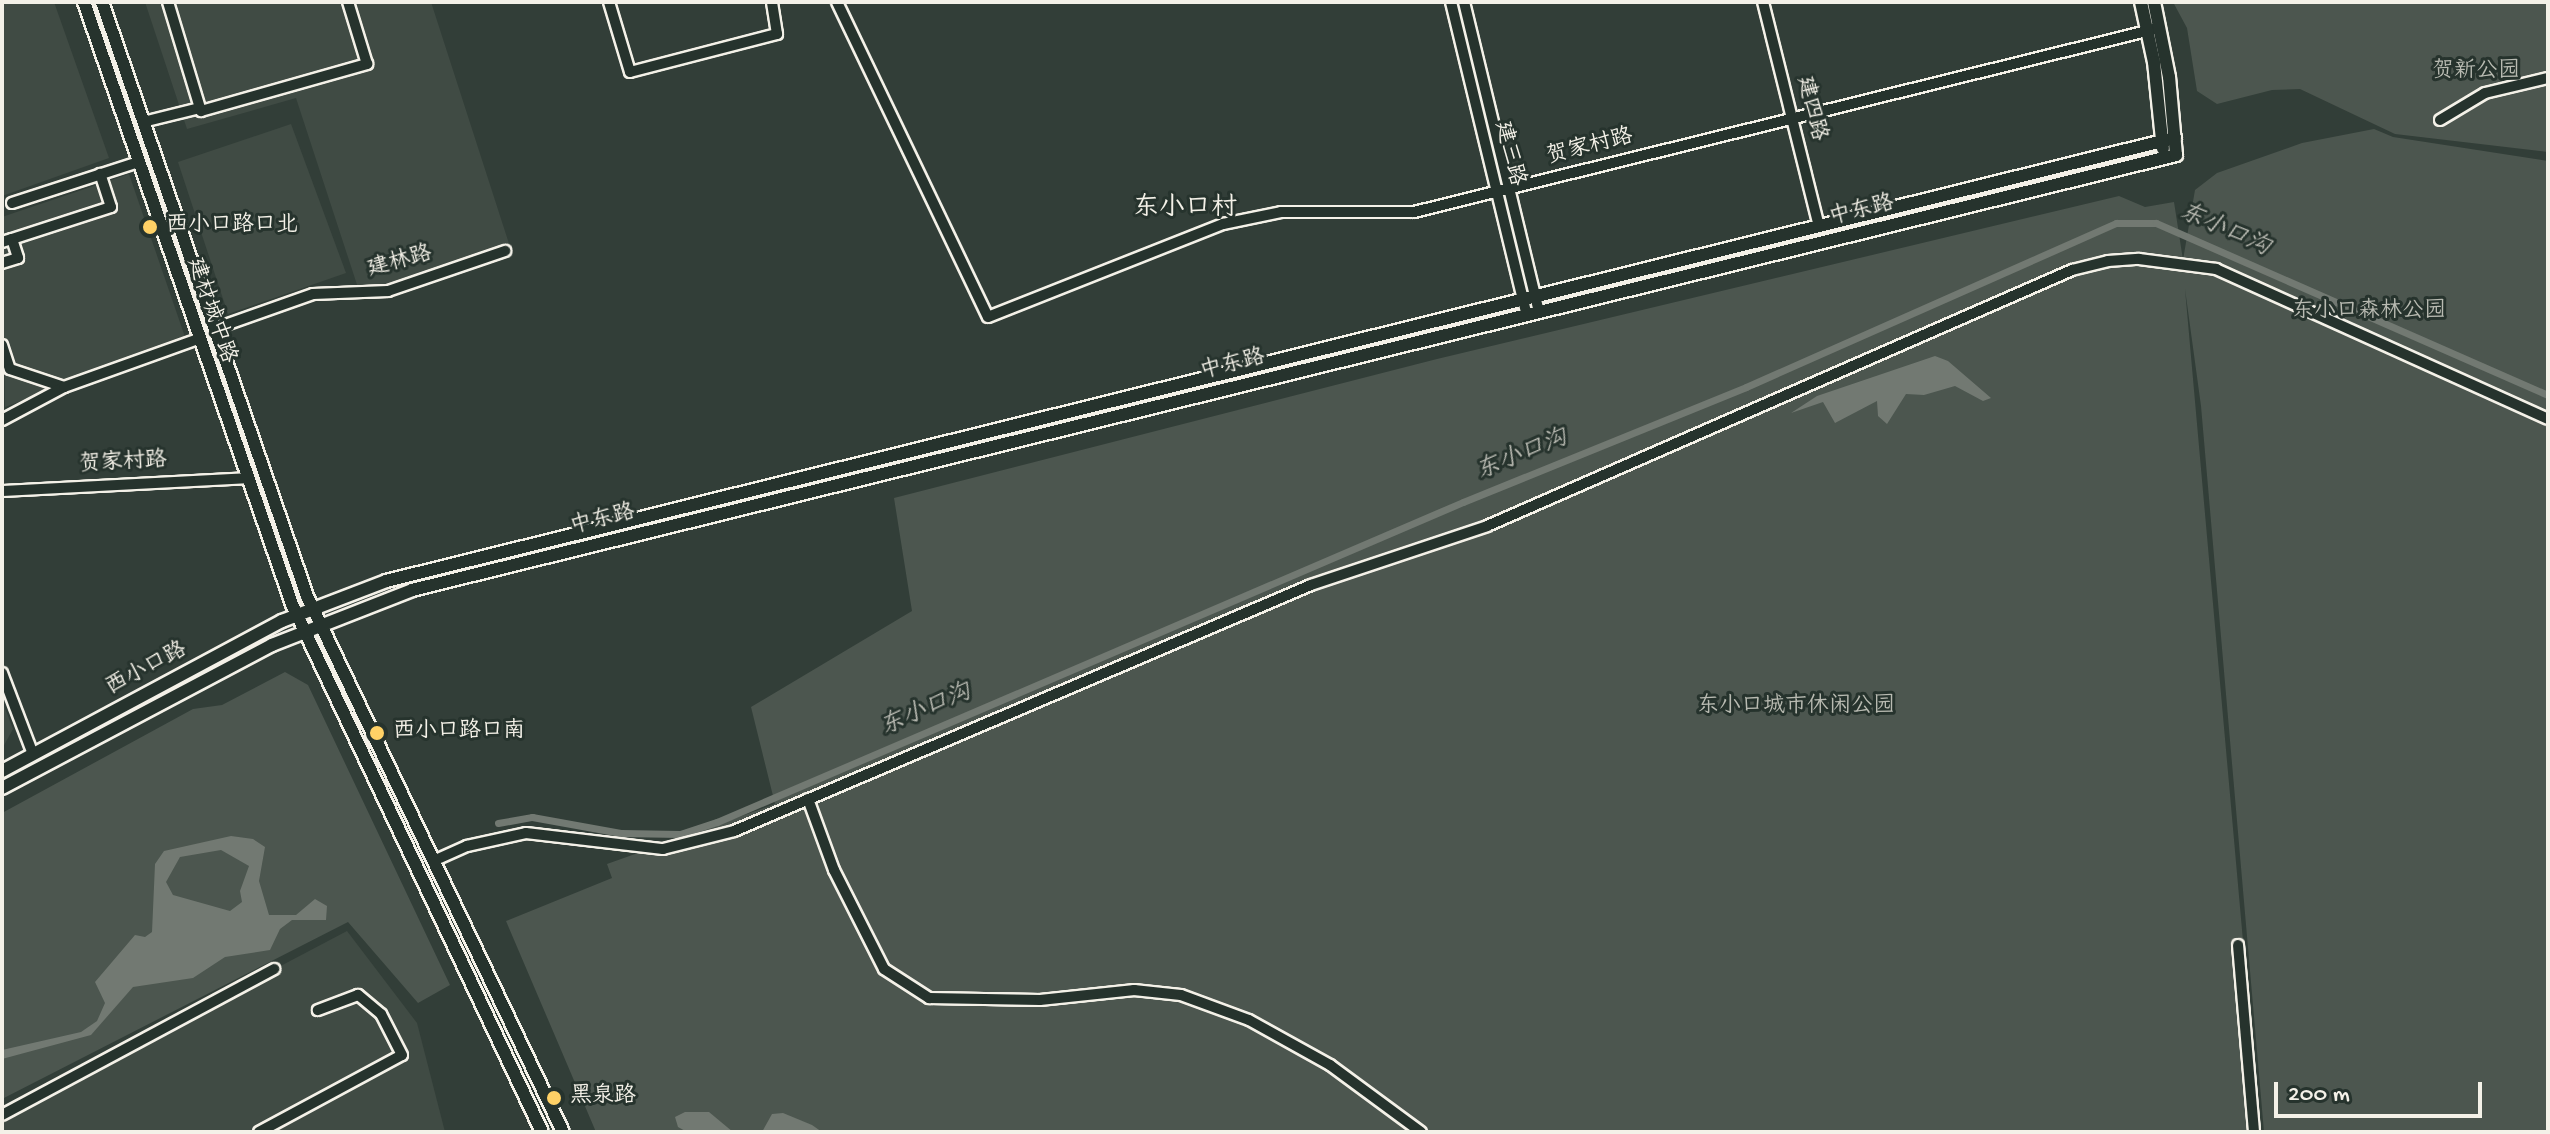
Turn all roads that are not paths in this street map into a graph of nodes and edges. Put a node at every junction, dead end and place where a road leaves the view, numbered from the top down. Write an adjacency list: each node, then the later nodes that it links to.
1 (84, 2): 21 (main road, 建材城中路)
2 (102, 2): 18 (main road, 建材城中路)
3 (168, 2): 15 (street)
4 (348, 2): 15 (street)
5 (609, 2): 6 (street)
6 (772, 2)
7 (837, 2): 25 (street, 贺家村路)
8 (1451, 2): 25 (street, 建三路)
9 (1464, 2): 25 (street, 建三路)
10 (1763, 2): 16 (street, 建四路)
11 (2141, 2): 13 (main road)
12 (2154, 2): 13 (main road)
13 (2155, 29): 16 (street, 贺家村路); 20 (main road)
14 (2548, 78): 17 (street)
15 (200, 108): 18 (street)
16 (1792, 119): 25 (street, 贺家村路); 27 (street, 建四路)
17 (2440, 120)
18 (143, 122): 19 (main road, 建材城中路)
19 (149, 139): 21 (main road); 23 (main road, 建材城中路)
20 (2168, 140): 27 (main road, 中东路); 32 (main road, 中东路)
21 (132, 144): 22 (main road, 建材城中路)
22 (140, 167): 23 (main road); 24 (street); 34 (main road, 建材城中路)
23 (159, 167): 33 (main road, 建材城中路)
24 (100, 174): 26 (street); 28 (street)
25 (1503, 190): 31 (street, 建三路)
26 (12, 203)
27 (1819, 226): 31 (main road, 中东路)
28 (7, 241): 30 (street)
29 (505, 251): 33 (street, 建林路)
30 (2, 263)
31 (1529, 298): 32 (street, 建三路); 41 (main road, 中东路)
32 (1533, 313): 43 (main road, 中东路)
33 (214, 329): 41 (main road, 建材城中路)
34 (198, 339): 36 (street); 39 (main road, 建材城中路)
35 (2, 345): 36 (street)
36 (64, 387): 38 (street)
37 (2548, 419): 49 (street)
38 (2, 420)
39 (246, 478): 40 (street, 贺家村路); 42 (main road, 建材城中路)
40 (2, 491)
41 (312, 607): 42 (main road, 西小口路); 43 (main road)
42 (296, 614): 44 (main road, 建材城中路); 46 (main road, 西小口路)
43 (319, 623): 44 (main road, 中东路); 50 (main road)
44 (303, 630): 48 (main road, 西小口路); 56 (main road)
45 (2, 673): 46 (street)
46 (33, 754): 47 (main road, 西小口路)
47 (2, 771)
48 (2, 788)
49 (808, 799): 50 (street); 58 (street)
50 (434, 856): 57 (main road)
51 (2238, 945): 59 (street)
52 (274, 969): 54 (street)
53 (318, 1010): 55 (street)
54 (2, 1115)
55 (259, 1132)
56 (542, 1132)
57 (563, 1132)
58 (1421, 1132)
59 (2254, 1132)

